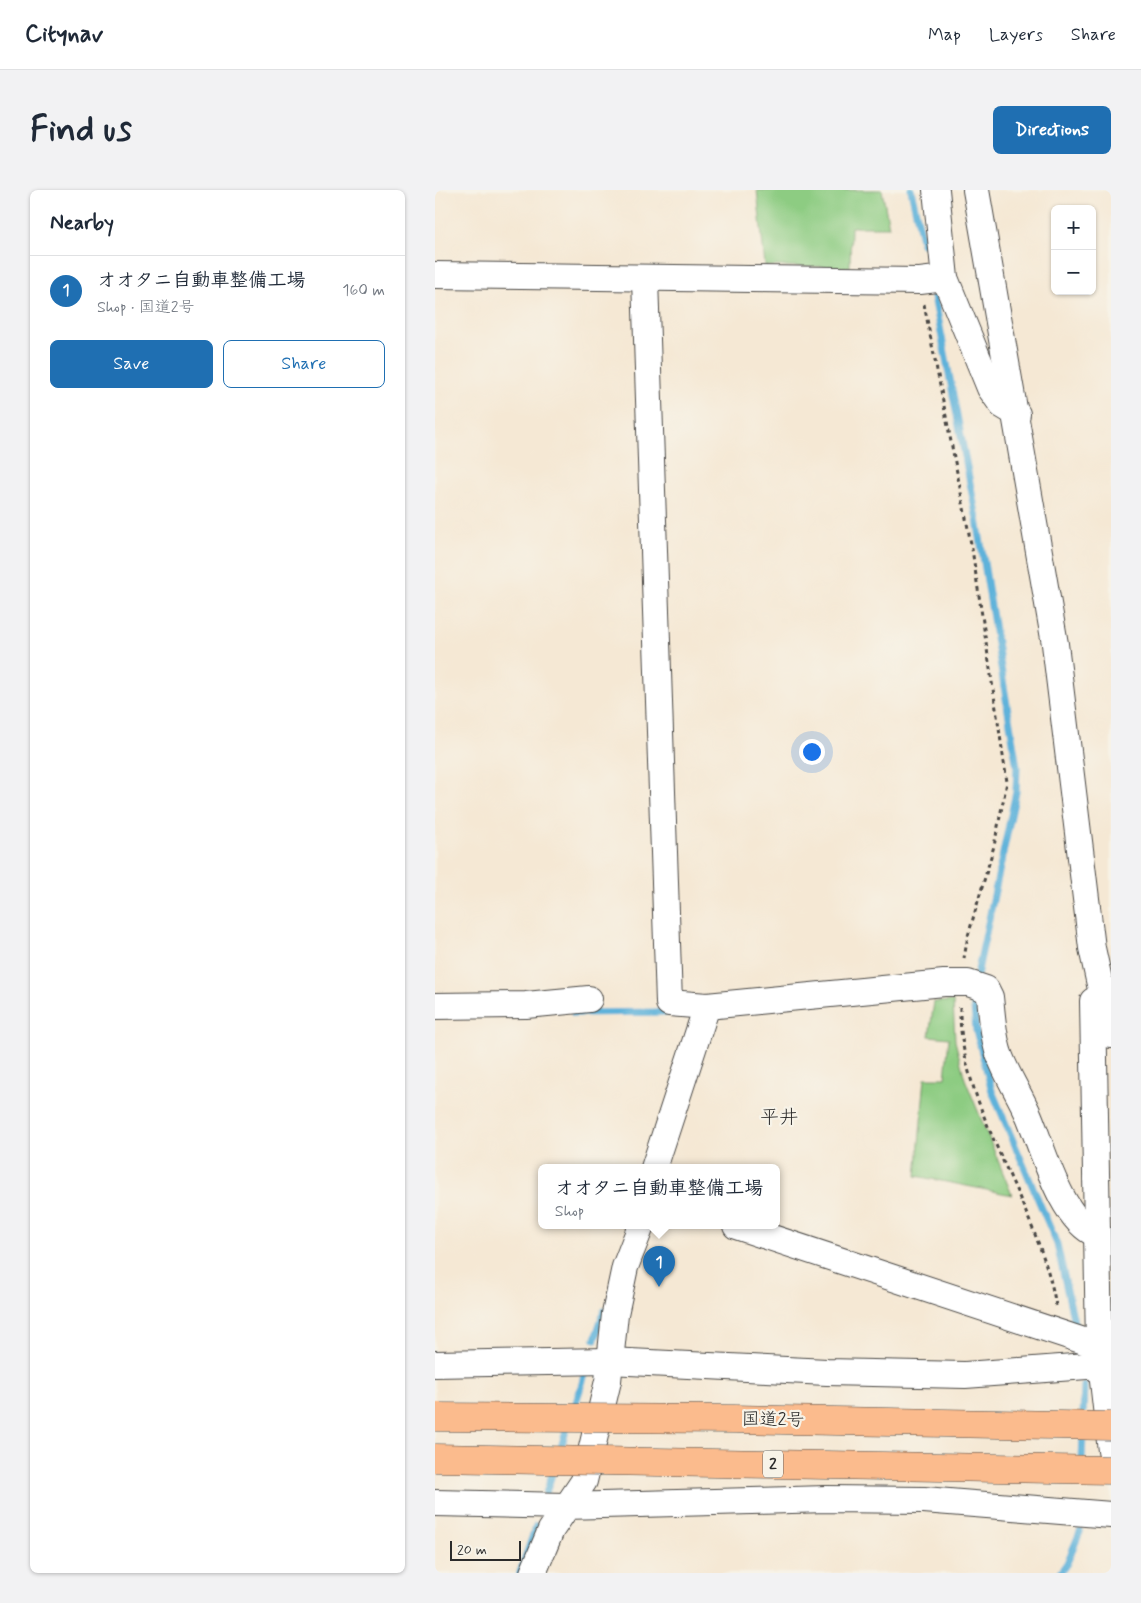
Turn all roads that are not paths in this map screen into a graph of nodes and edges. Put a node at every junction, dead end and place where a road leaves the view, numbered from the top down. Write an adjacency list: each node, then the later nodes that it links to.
1 (936, 190): 5 (street)
2 (976, 190): 6 (street)
3 (435, 275): 4 (street)
4 (645, 279): 5 (street); 10 (street)
5 (932, 280): 6 (street)
6 (1017, 414): 7 (street)
7 (1092, 948): 11 (street); 15 (street)
8 (589, 999): 9 (street)
9 (435, 1006)
10 (707, 1006): 12 (street); 15 (street)
11 (1111, 1035)
12 (655, 1164)
13 (640, 1229): 17 (street)
14 (745, 1229): 16 (street)
15 (1096, 1234): 16 (street)
16 (1100, 1356): 17 (street); 21 (street)
17 (610, 1361): 18 (street); 25 (street)
18 (435, 1364)
19 (435, 1417): 20 (highway, 国道2号, bridge)
20 (1111, 1426)
21 (1111, 1451)
22 (435, 1458): 23 (highway, 2, bridge)
23 (1111, 1470)
24 (435, 1503): 25 (street)
25 (565, 1506): 26 (street); 27 (street)
26 (1111, 1516)
27 (533, 1573)

